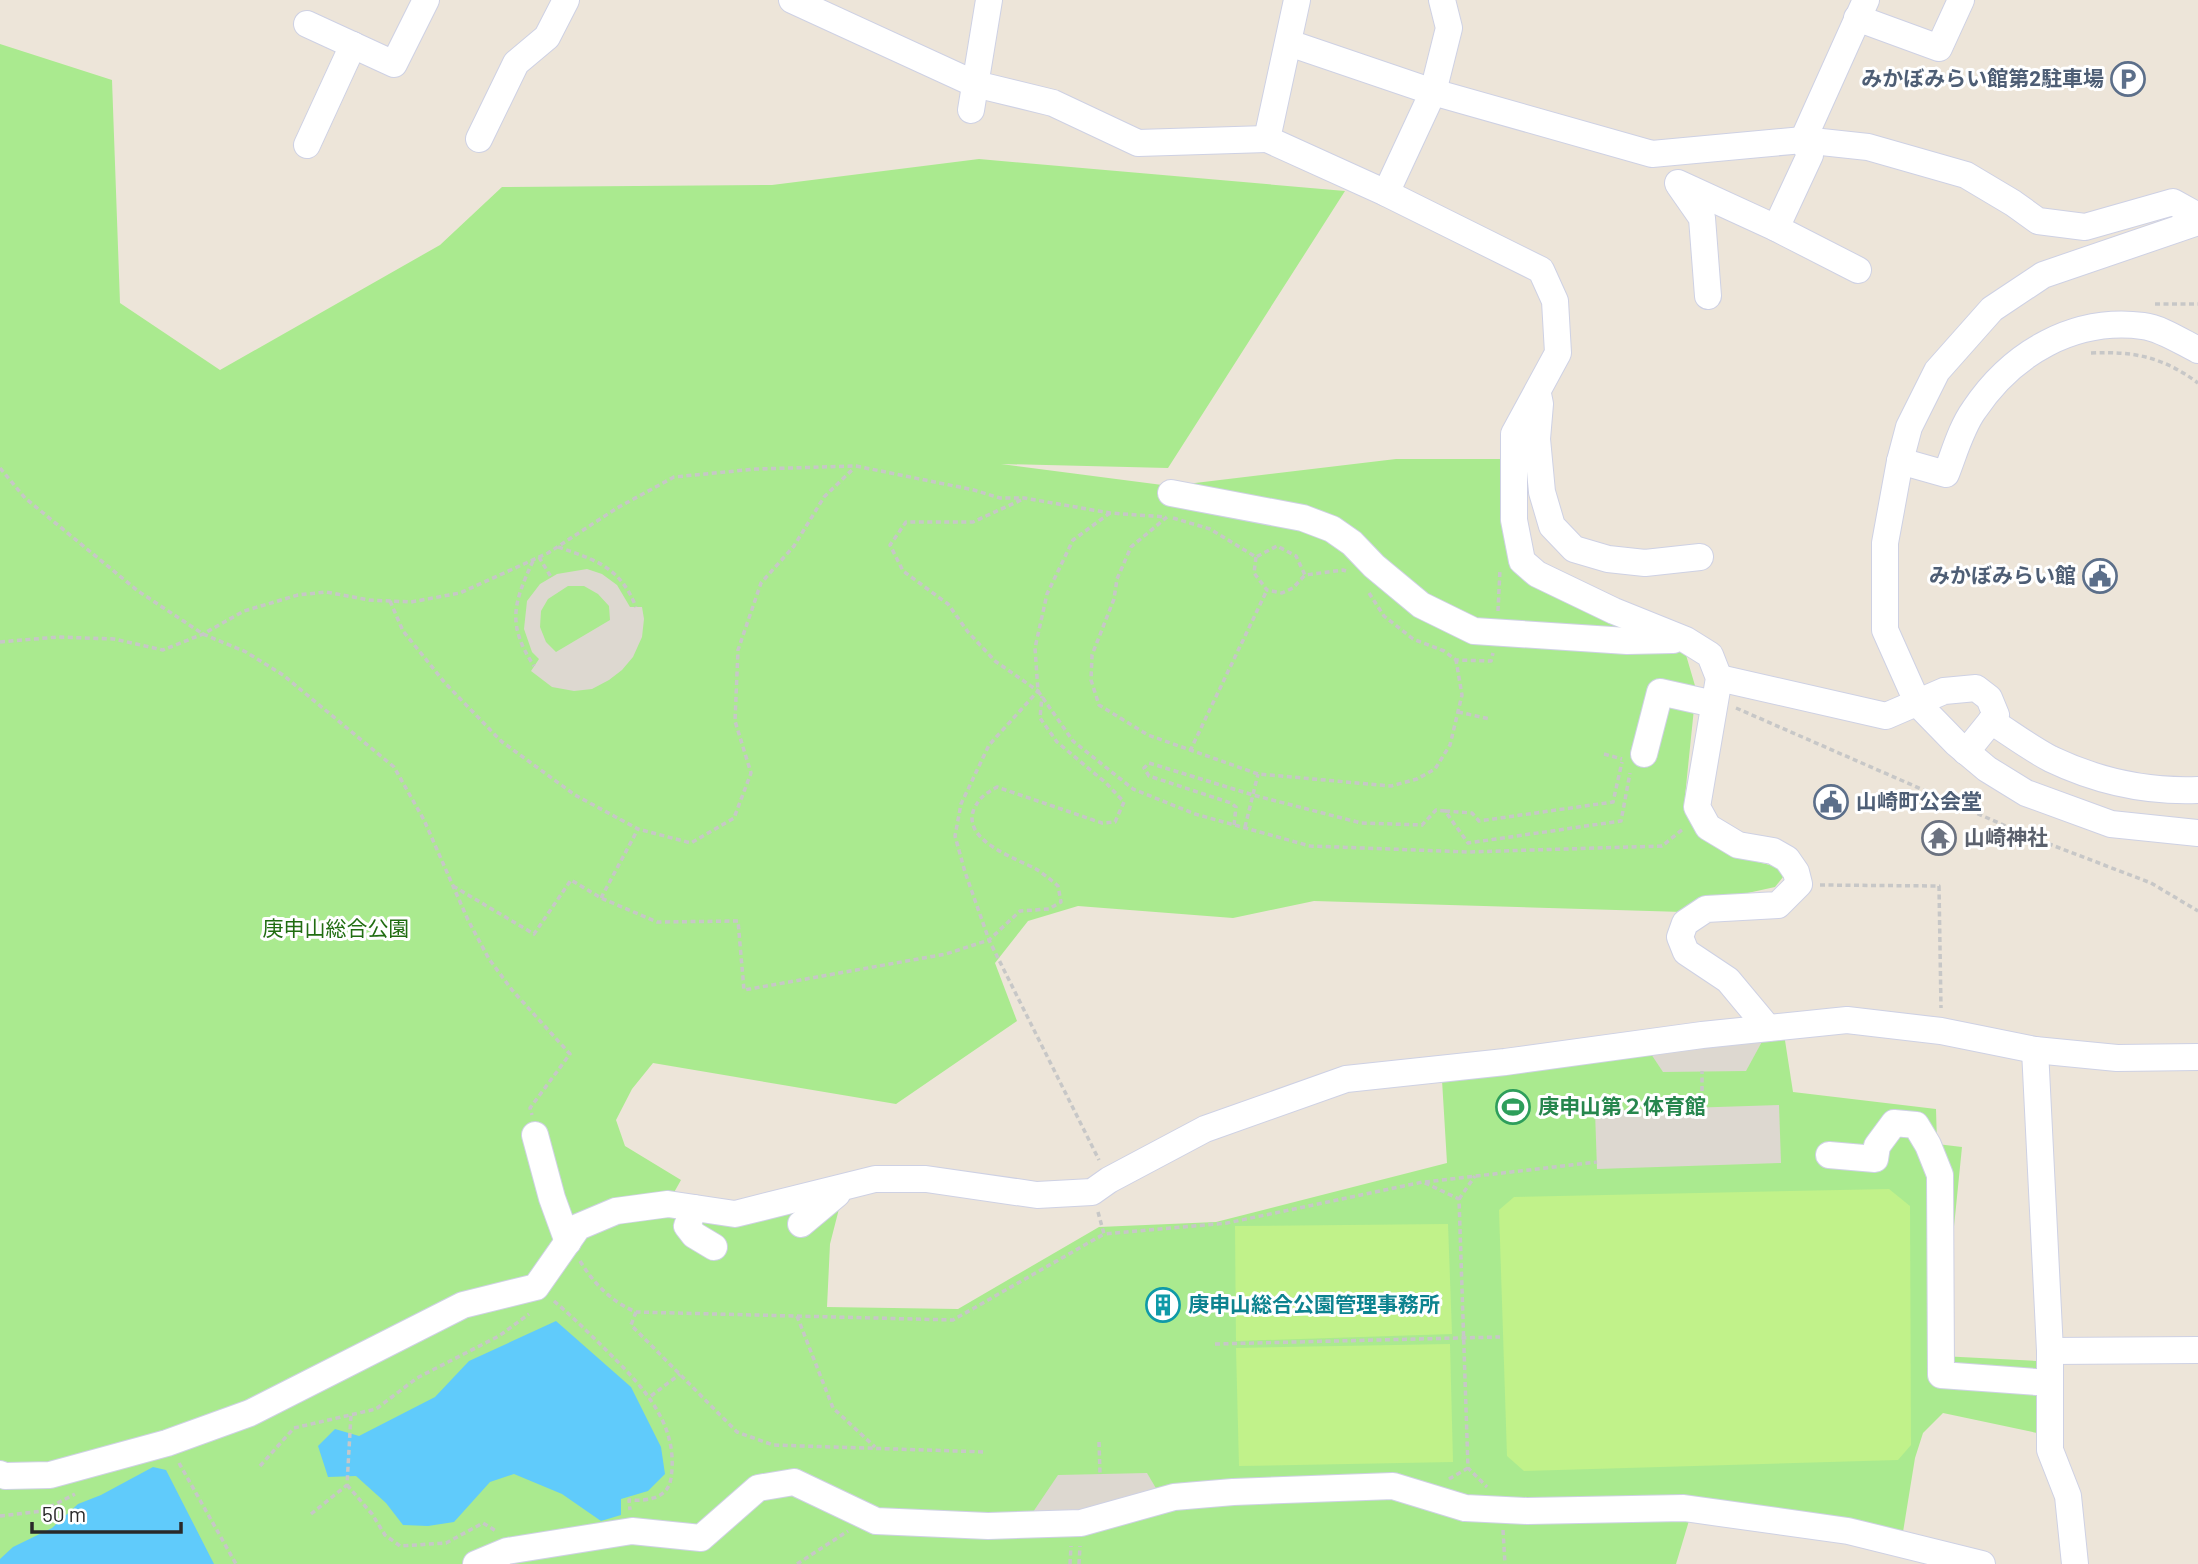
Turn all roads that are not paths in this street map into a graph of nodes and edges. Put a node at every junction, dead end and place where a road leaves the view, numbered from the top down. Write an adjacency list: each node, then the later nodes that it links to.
1 (426, 0): 11 (street)
2 (566, 0): 14 (street)
3 (792, 0): 13 (street)
4 (989, 0): 13 (street)
5 (1297, 0): 10 (street)
6 (1442, 0): 12 (street)
7 (1961, 0): 8 (street)
8 (1861, 9): 16 (street)
9 (307, 24): 11 (street)
10 (1289, 43): 12 (street); 15 (street)
11 (354, 45): 17 (street)
12 (1433, 92): 18 (street); 20 (street)
13 (973, 97): 15 (street)
14 (479, 139)
15 (1267, 139): 20 (street)
16 (1804, 140): 18 (street); 21 (street); 23 (street)
17 (307, 145)
18 (1652, 154): 19 (street)
19 (1678, 183): 23 (street); 25 (street)
20 (1386, 193): 27 (street)
21 (2198, 216)
22 (2198, 222): 28 (street)
23 (1776, 228): 24 (street)
24 (1858, 270)
25 (1708, 296)
26 (2198, 349): 28 (street)
27 (1537, 389): 30 (street); 31 (street)
28 (1900, 461): 33 (street)
29 (1169, 505): 31 (street)
30 (1700, 556)
31 (1686, 640): 32 (street)
32 (1716, 691): 33 (street); 36 (street); 39 (street)
33 (1918, 704): 34 (street); 35 (street)
34 (1991, 721): 35 (street); 37 (street)
35 (1966, 752): 38 (street)
36 (1644, 754)
37 (2198, 790)
38 (2198, 833)
39 (1768, 1028): 40 (street); 44 (street)
40 (2035, 1050): 41 (street); 50 (street)
41 (2198, 1057)
42 (535, 1135): 47 (street)
43 (1829, 1155): 51 (street)
44 (846, 1186): 45 (street); 46 (street)
45 (694, 1208): 47 (street); 48 (street)
46 (801, 1224)
47 (568, 1242): 52 (street)
48 (714, 1247)
49 (2198, 1350): 50 (street)
50 (2050, 1351): 51 (street)
51 (2050, 1383): 55 (street)
52 (0, 1474)
53 (476, 1564): 54 (street)
54 (1982, 1564)
55 (2075, 1564)

